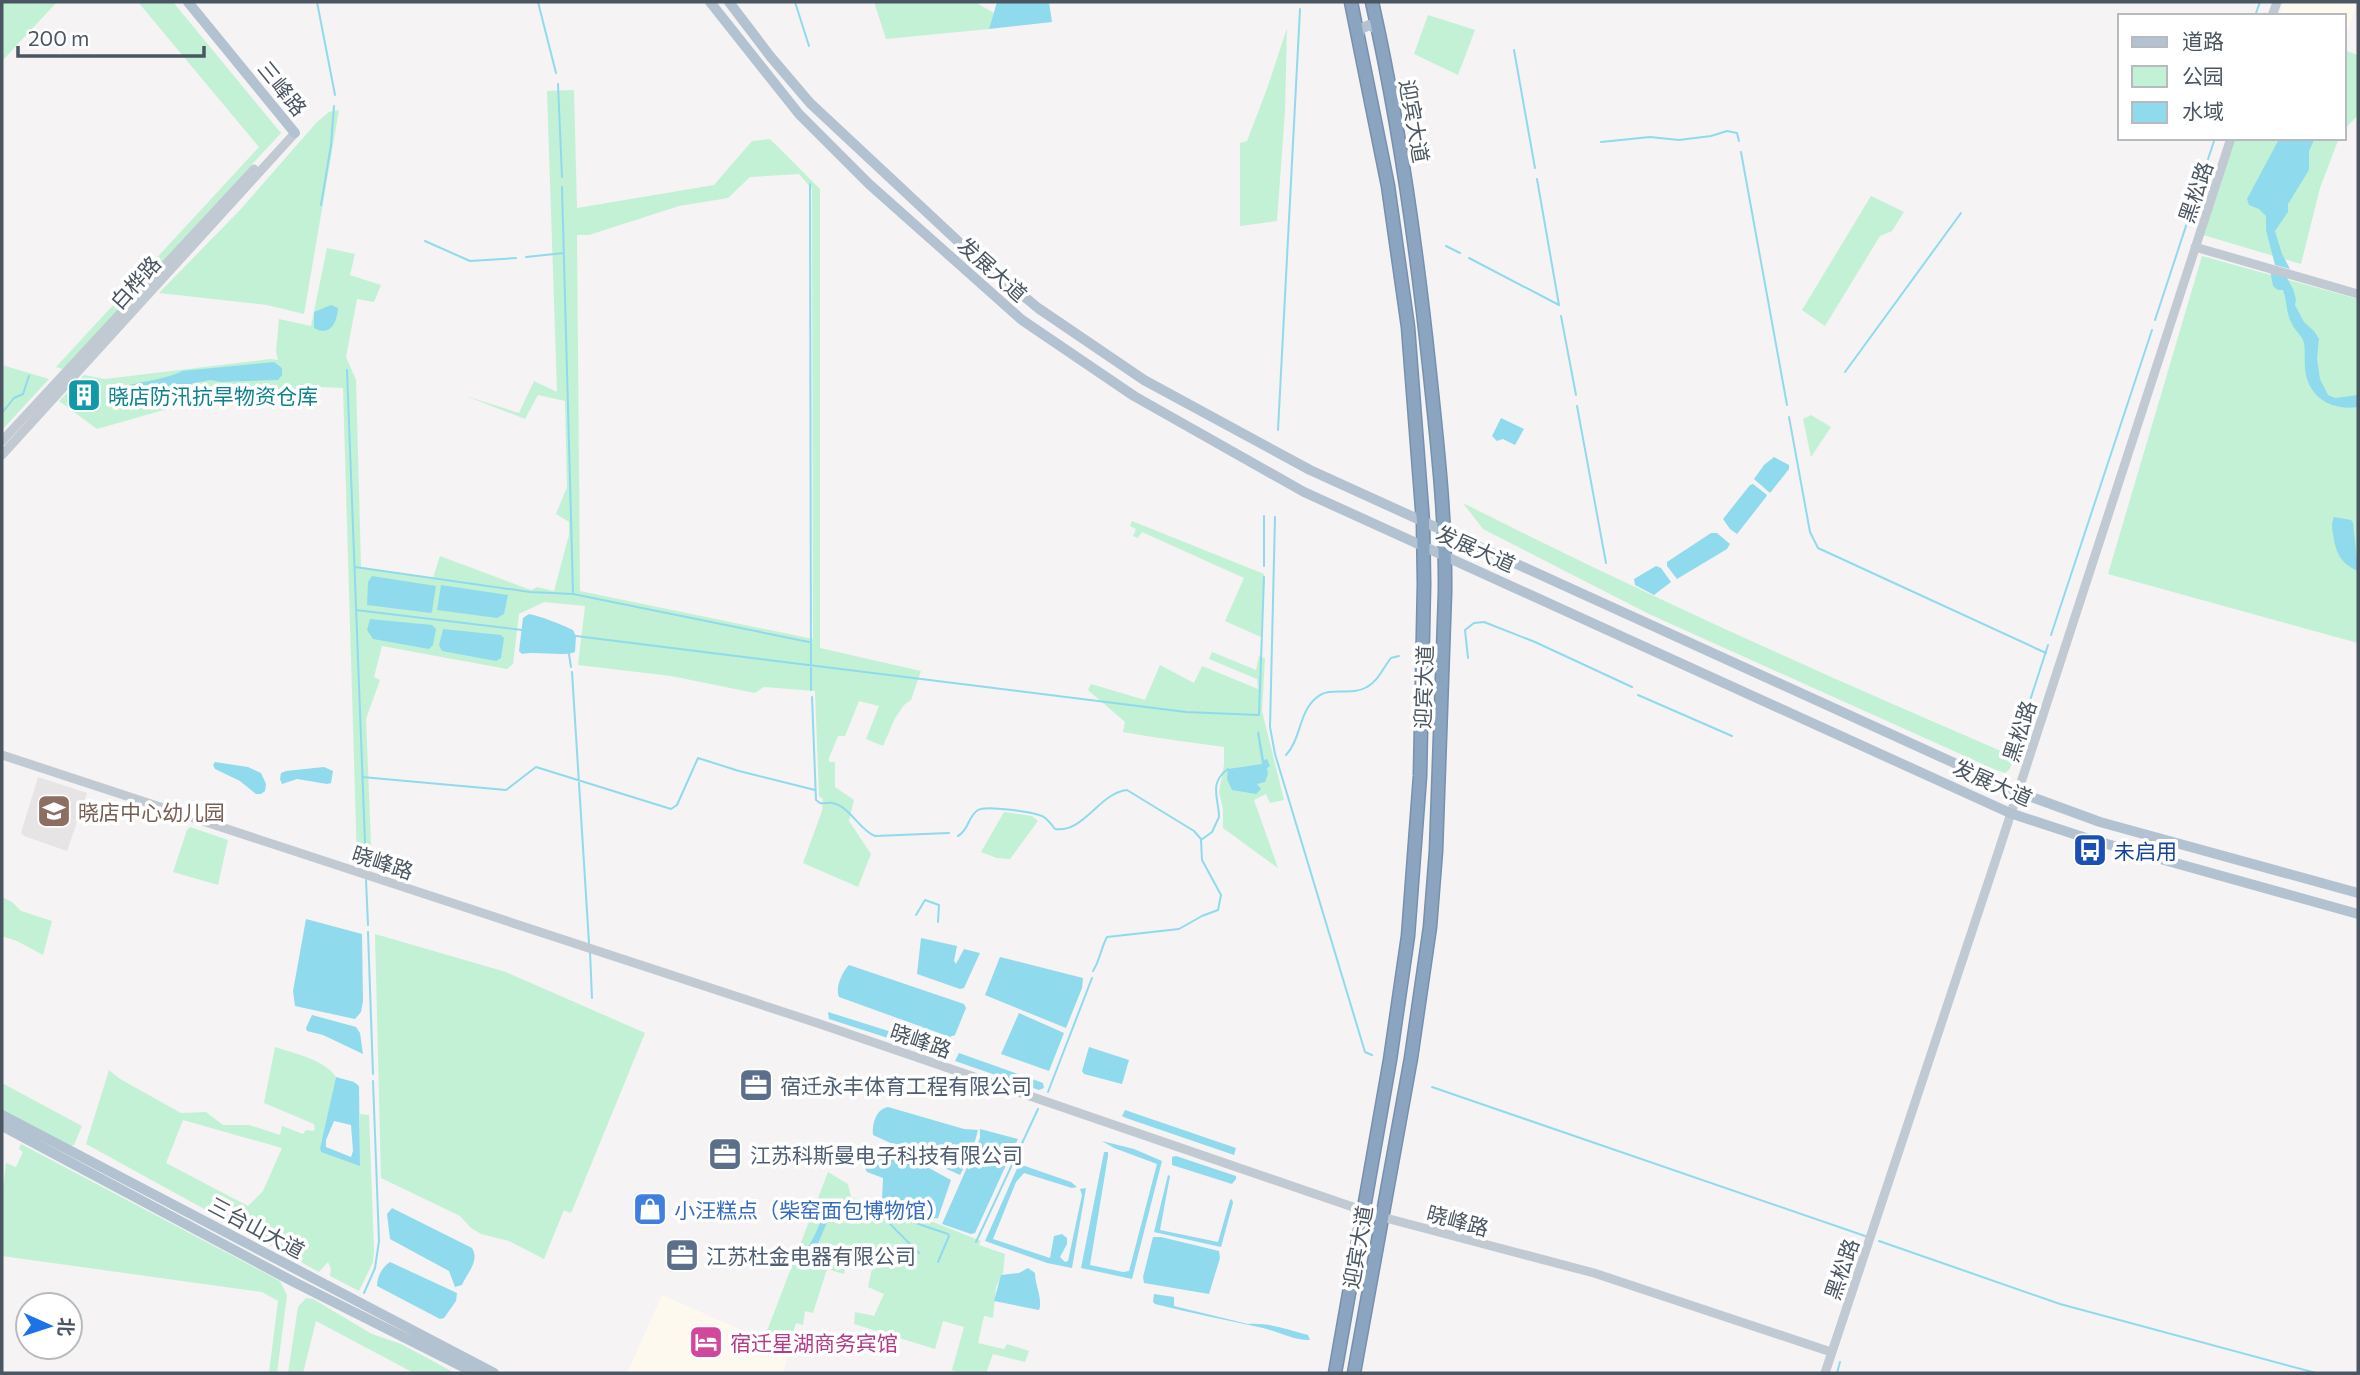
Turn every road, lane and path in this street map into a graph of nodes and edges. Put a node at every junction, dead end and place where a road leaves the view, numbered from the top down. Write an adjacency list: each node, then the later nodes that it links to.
1 (188, 2): 8 (main road, 三峰路)
2 (710, 2): 16 (main road, 发展大道)
3 (729, 2): 14 (main road, 发展大道)
4 (1351, 2): 7 (highway, 迎宾大道)
5 (1371, 2): 6 (highway, 迎宾大道)
6 (1378, 30): 7 (main road); 15 (highway, 迎宾大道)
7 (1358, 36): 14 (highway, 迎宾大道)
8 (294, 131): 12 (street, 白桦路); 13 (street, 白桦路)
9 (2230, 140): 10 (street, 黑松路)
10 (2194, 247): 11 (street); 20 (street, 黑松路)
11 (2358, 293)
12 (2, 441)
13 (2, 455)
14 (1423, 522): 15 (main road, 发展大道); 16 (highway, 迎宾大道)
15 (1444, 531): 17 (highway, 迎宾大道); 19 (main road, 发展大道)
16 (1424, 546): 17 (main road, 发展大道); 29 (highway, 迎宾大道)
17 (1446, 555): 21 (main road, 发展大道); 30 (highway, 迎宾大道)
18 (2, 755): 29 (street, 晓峰路)
19 (1986, 777): 20 (main road, 发展大道); 21 (main road)
20 (2018, 792): 22 (main road, 发展大道); 23 (street, 黑松路)
21 (1977, 797): 23 (main road, 发展大道)
22 (2062, 809): 24 (main road); 25 (main road, 发展大道)
23 (2010, 813): 24 (main road, 发展大道); 31 (street, 黑松路)
24 (2054, 829): 26 (main road, 发展大道)
25 (2358, 893)
26 (2358, 914)
27 (2, 1115): 33 (main road, 三台山大道)
28 (2, 1126): 32 (main road, 三台山大道)
29 (1364, 1210): 30 (street, 晓峰路); 34 (highway, 迎宾大道)
30 (1382, 1216): 31 (street, 晓峰路); 35 (highway, 迎宾大道)
31 (1831, 1352): 36 (street, 黑松路)
32 (475, 1373)
33 (494, 1373)
34 (1335, 1373)
35 (1354, 1373)
36 (1825, 1373)

